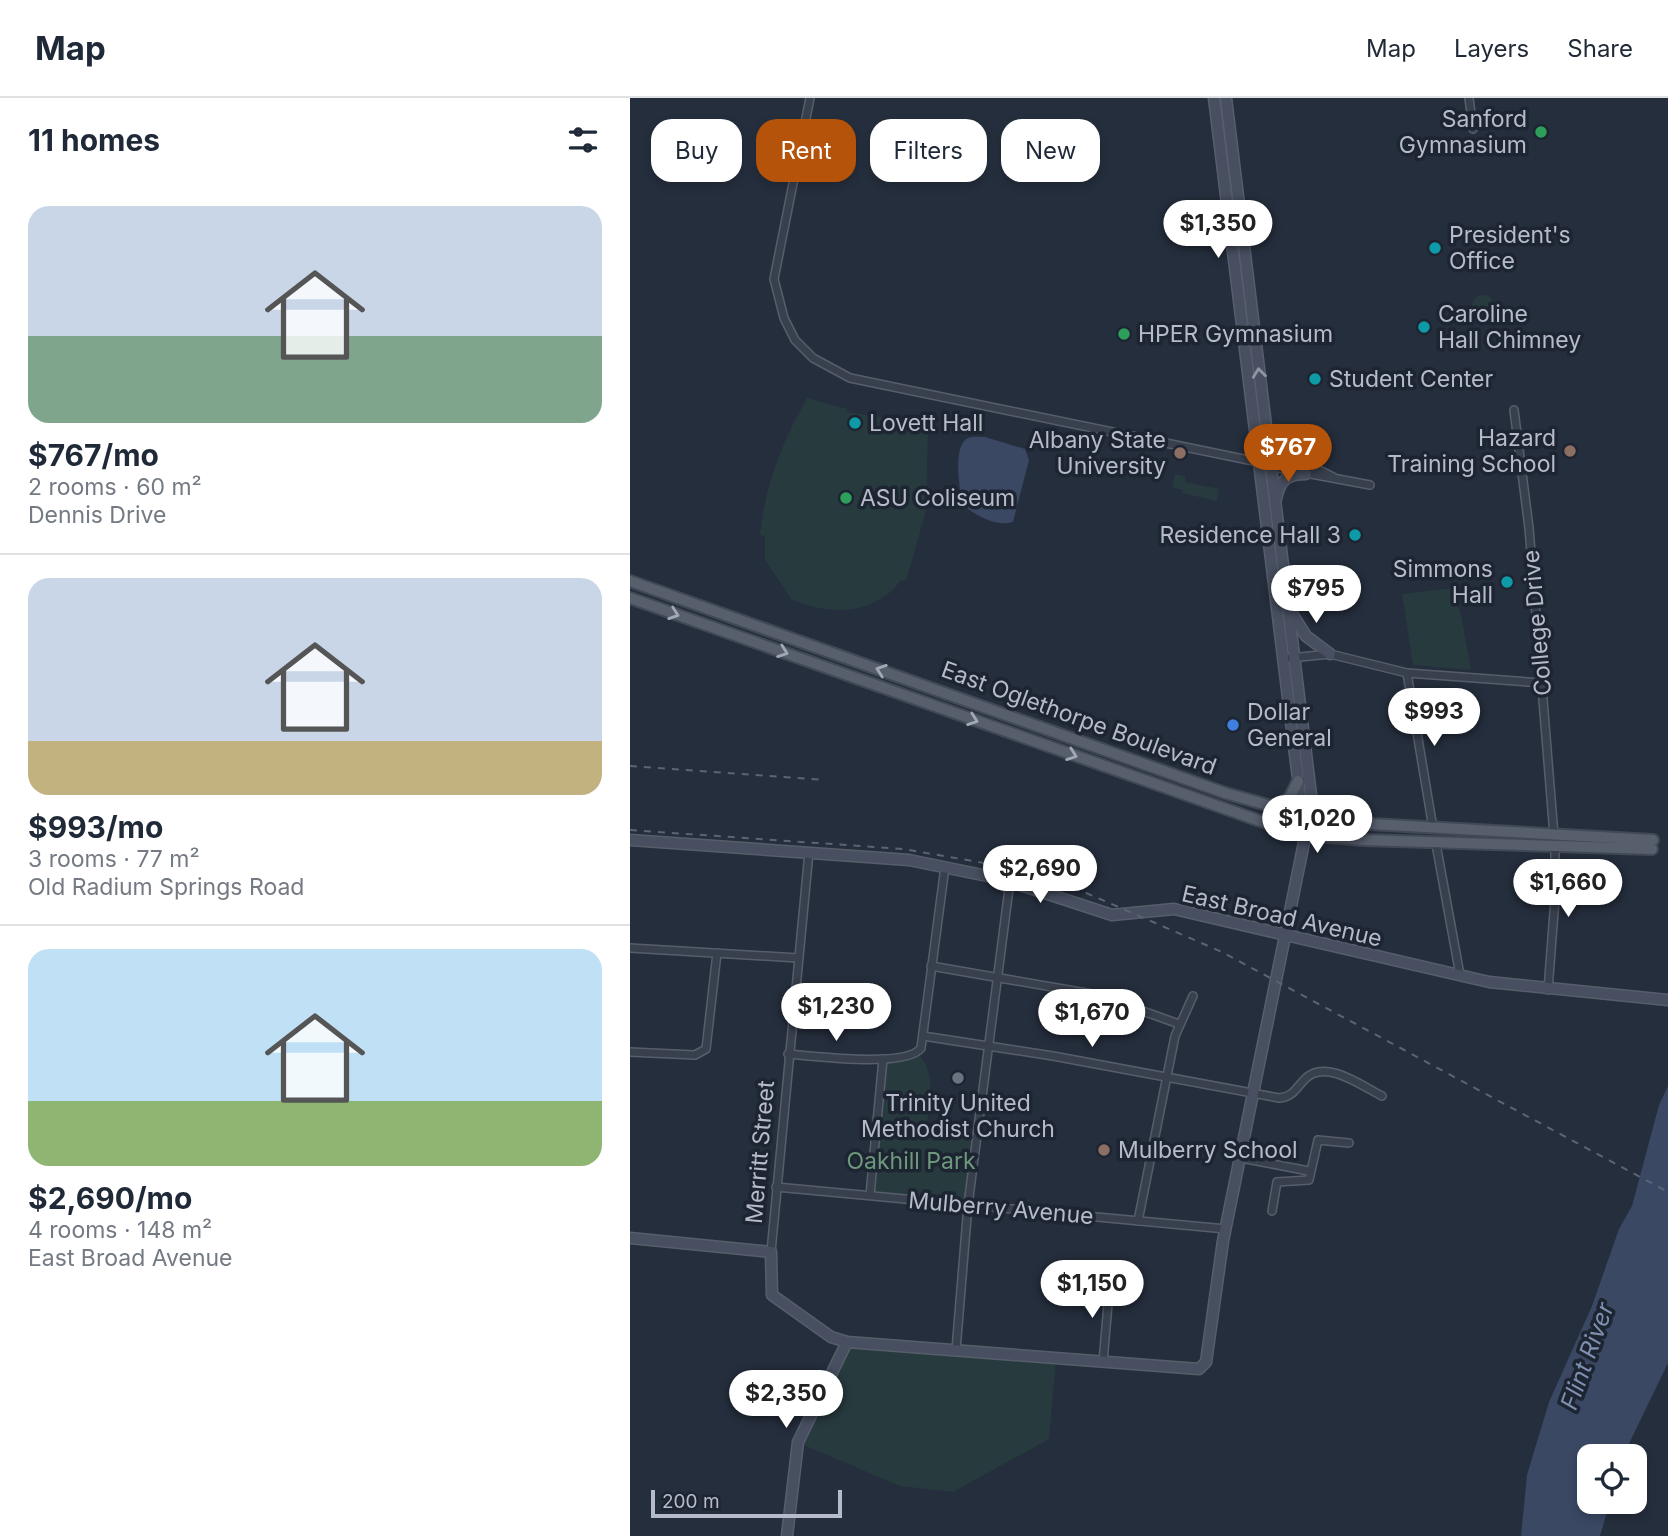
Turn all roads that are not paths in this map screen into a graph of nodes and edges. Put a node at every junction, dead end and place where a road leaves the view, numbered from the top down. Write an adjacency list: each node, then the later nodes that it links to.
1 (810, 98): 8 (street)
2 (1214, 98): 8 (main road)
3 (1226, 98): 7 (main road, one-way to 3)
4 (1469, 98): 5 (street)
5 (1473, 129)
6 (1514, 410): 21 (street, College Drive)
7 (1267, 443): 8 (main road); 9 (street)
8 (1266, 463): 9 (street); 10 (street); 13 (main road); 19 (main road)
9 (1294, 465): 11 (street)
10 (1306, 474): 11 (street); 13 (main road)
11 (1333, 477): 12 (street)
12 (1370, 485)
13 (1275, 506): 16 (main road)
14 (630, 581): 23 (main road, East Oglethorpe Boulevard, one-way to 14)
15 (630, 598): 26 (main road, East Oglethorpe Boulevard, one-way to 26)
16 (1288, 608): 17 (main road); 18 (main road)
17 (1329, 654): 18 (street); 20 (street)
18 (1294, 657): 19 (street); 24 (main road)
19 (1282, 659): 22 (main road)
20 (1406, 673): 21 (street); 25 (street)
21 (1542, 683): 29 (street, College Drive)
22 (1298, 781): 23 (main road); 24 (main road)
23 (1270, 807): 24 (main road, East Oglethorpe Boulevard)
24 (1307, 816): 25 (main road, East Oglethorpe Boulevard); 26 (main road)
25 (1433, 828): 27 (main road, East Oglethorpe Boulevard)
26 (1306, 832): 30 (main road, East Oglethorpe Boulevard); 35 (main road)
27 (1518, 834): 29 (main road, East Oglethorpe Boulevard); 30 (main road)
28 (630, 840): 32 (main road, East Broad Avenue)
29 (1555, 841): 30 (main road, East Oglethorpe Boulevard); 31 (main road, East Oglethorpe Boulevard); 42 (street, College Drive)
30 (1436, 844): 40 (street)
31 (1653, 844)
32 (809, 852): 33 (main road, East Broad Avenue); 38 (street, Merritt Street)
33 (946, 867): 34 (main road, East Broad Avenue); 39 (street)
34 (1010, 881): 35 (main road, East Broad Avenue); 41 (street)
35 (1285, 937): 40 (main road, East Broad Avenue); 52 (main road)
36 (630, 948): 37 (street)
37 (717, 954): 38 (street); 48 (street)
38 (798, 958): 49 (street, Merritt Street)
39 (931, 966): 41 (street); 46 (street)
40 (1460, 975): 42 (main road, East Broad Avenue)
41 (999, 976): 45 (street); 47 (street)
42 (1548, 990): 44 (main road, East Broad Avenue)
43 (1193, 996): 45 (street)
44 (1668, 1000)
45 (1179, 1024): 51 (street)
46 (923, 1036): 47 (street); 50 (street)
47 (991, 1046): 51 (street); 59 (street)
48 (630, 1052)
49 (788, 1054): 50 (street); 57 (street, Merritt Street)
50 (883, 1059): 58 (street)
51 (1166, 1076): 52 (street); 61 (street)
52 (1255, 1094): 53 (street); 55 (main road)
53 (1382, 1096)
54 (1349, 1143): 56 (street)
55 (1241, 1158): 56 (street); 62 (main road)
56 (1309, 1171): 60 (street)
57 (776, 1187): 58 (street, Mulberry Avenue); 64 (street, Merritt Street)
58 (870, 1195): 59 (street, Mulberry Avenue)
59 (968, 1205): 61 (street, Mulberry Avenue); 67 (street)
60 (1272, 1211)
61 (1138, 1221): 62 (street, Mulberry Avenue)
62 (1226, 1229): 68 (main road)
63 (630, 1238): 64 (main road)
64 (771, 1252): 66 (main road, Merritt Street)
65 (1110, 1280): 68 (street)
66 (847, 1342): 67 (main road); 69 (main road)
67 (956, 1350): 68 (main road)
68 (1103, 1362)
69 (787, 1536)

